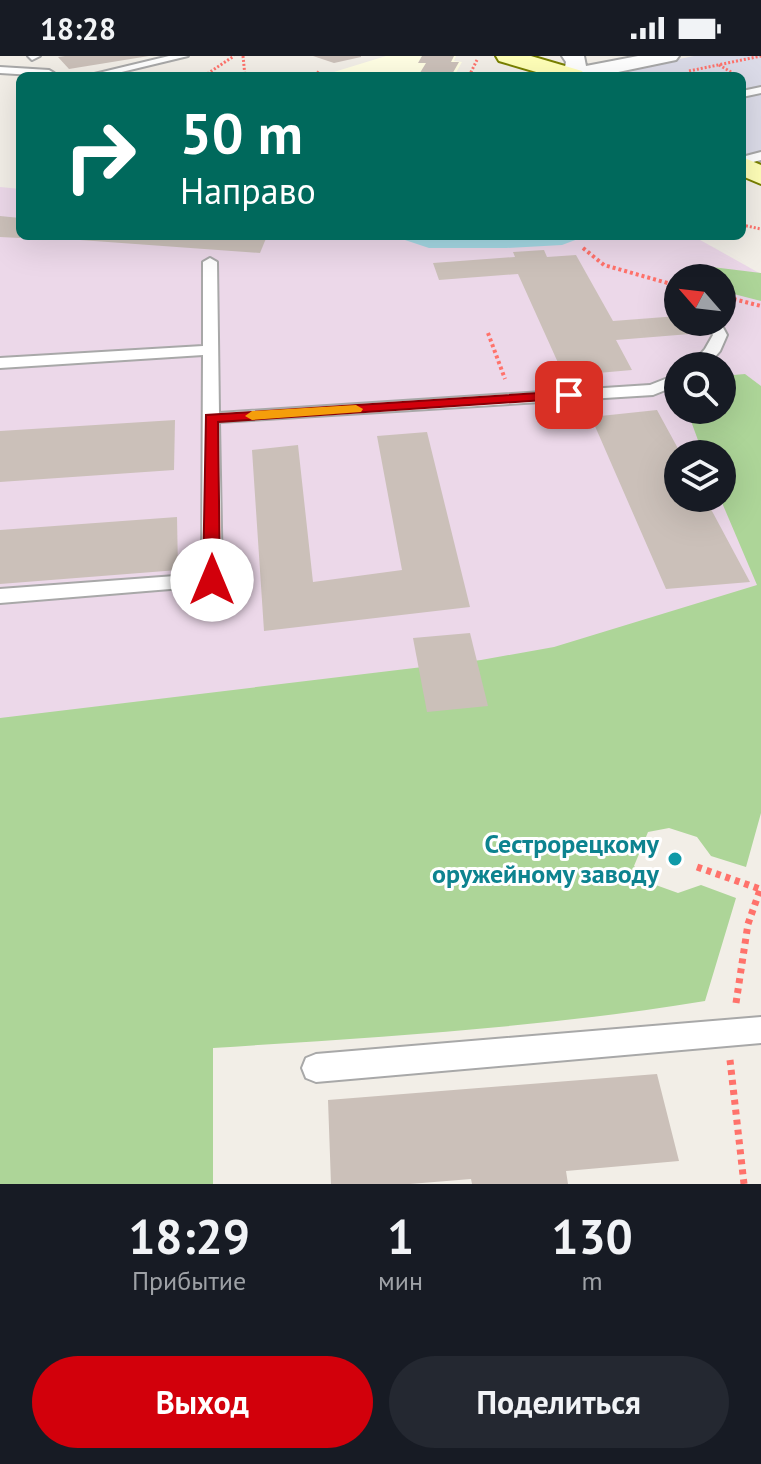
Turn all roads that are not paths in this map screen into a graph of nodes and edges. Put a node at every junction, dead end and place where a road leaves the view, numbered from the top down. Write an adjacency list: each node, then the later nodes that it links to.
1 (32, 56): 7 (lane)
2 (183, 56): 8 (lane)
3 (507, 56): 9 (main road)
4 (673, 65): 10 (street)
5 (0, 70): 6 (lane)
6 (28, 72)
7 (52, 72)
8 (109, 72)
9 (560, 72)
10 (609, 72)
11 (210, 262): 12 (lane)
12 (211, 350): 13 (lane); 15 (lane)
13 (0, 363)
14 (664, 385): 15 (lane)
15 (211, 418): 16 (lane)
16 (0, 596)
17 (761, 1030): 18 (lane)
18 (316, 1068)

